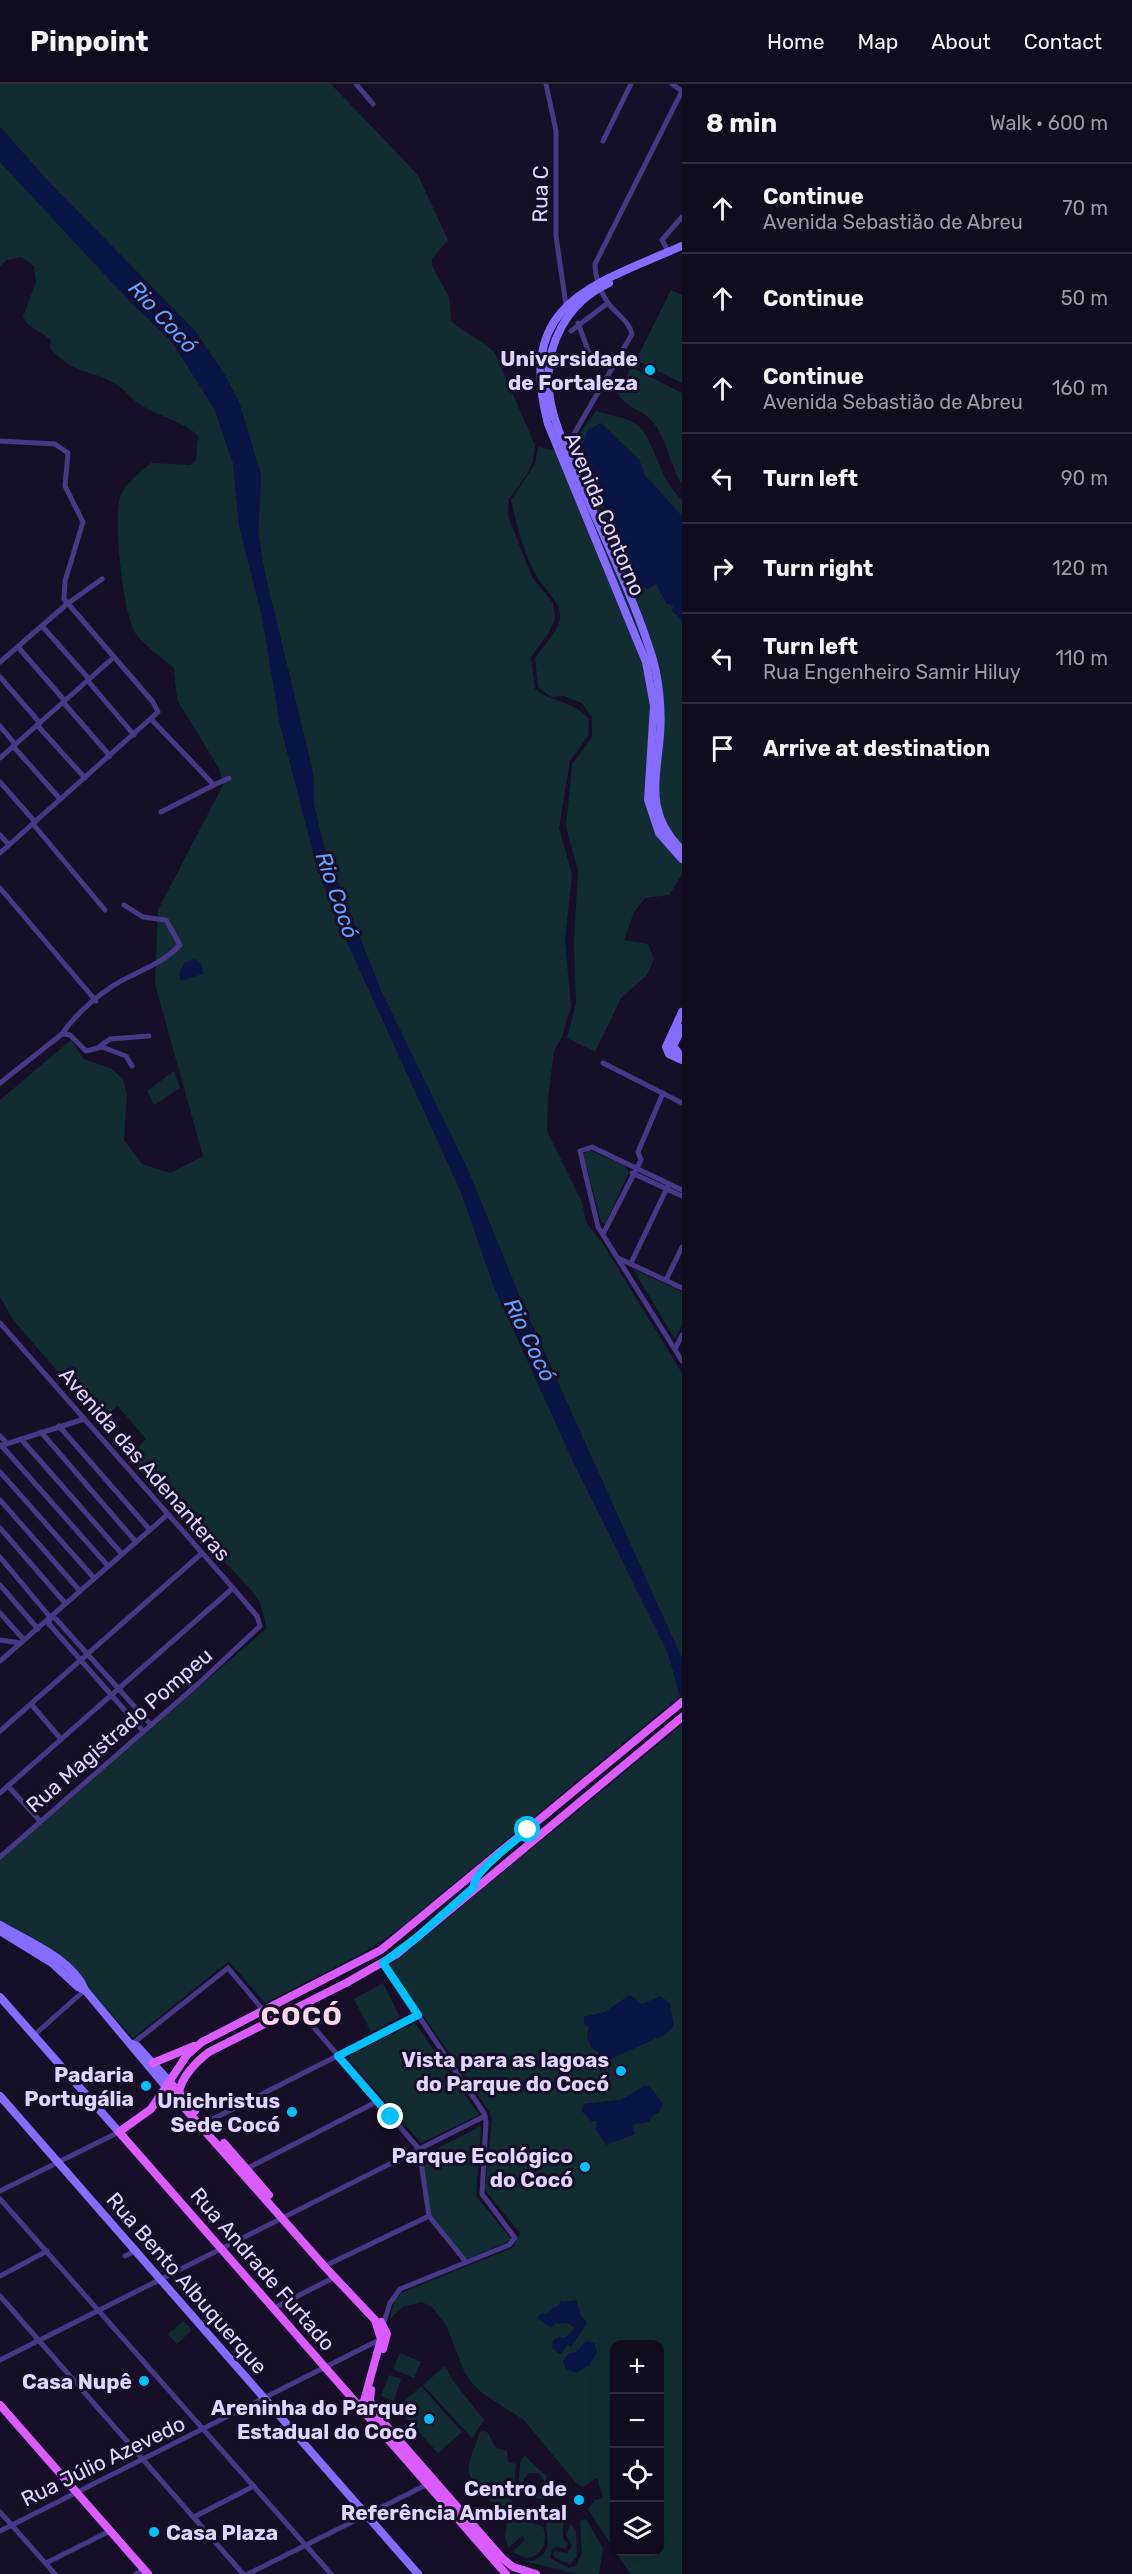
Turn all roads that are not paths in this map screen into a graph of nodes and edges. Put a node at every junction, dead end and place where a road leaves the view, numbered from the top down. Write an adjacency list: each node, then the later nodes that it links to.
1 (356, 84): 6 (street)
2 (546, 84): 14 (street, Rua C)
3 (631, 84): 7 (street)
4 (672, 84): 5 (street)
5 (682, 91): 12 (street)
6 (373, 104)
7 (603, 141)
8 (682, 217): 10 (street)
9 (682, 246): 10 (street, Avenida Contorno)
10 (669, 252): 12 (street, Avenida Contorno)
11 (682, 252): 12 (street, Avenida Contorno)
12 (599, 285): 13 (street); 14 (street, Avenida Contorno); 45 (street, Avenida Contorno)
13 (608, 303): 15 (street); 18 (street)
14 (566, 305): 47 (street, Avenida Contorno)
15 (578, 323): 16 (street); 17 (street)
16 (571, 331)
17 (593, 364)
18 (571, 439)
19 (0, 441): 21 (street)
20 (102, 579): 21 (street)
21 (67, 604): 22 (street); 24 (street)
22 (42, 626): 23 (street); 27 (street)
23 (18, 646): 25 (street); 28 (street)
24 (113, 658): 27 (street); 29 (street)
25 (0, 662)
26 (0, 677): 30 (street)
27 (88, 680): 28 (street); 32 (street)
28 (64, 701): 30 (street); 34 (street)
29 (154, 718): 32 (street); 39 (street)
30 (39, 724): 33 (street); 36 (street)
31 (0, 726): 33 (street)
32 (134, 735): 34 (street)
33 (14, 745): 35 (street); 40 (street)
34 (110, 756): 36 (street)
35 (0, 758)
36 (85, 778): 40 (street)
37 (229, 778): 39 (street)
38 (0, 782): 42 (street)
39 (214, 785): 41 (street)
40 (60, 799): 42 (street)
41 (161, 812)
42 (34, 823): 44 (street); 50 (street)
43 (0, 835): 44 (street)
44 (9, 845): 46 (street)
45 (682, 850)
46 (0, 853)
47 (682, 859)
48 (0, 888): 51 (street)
49 (124, 905): 51 (street)
50 (105, 910)
51 (96, 1000): 54 (street)
52 (682, 1012): 57 (street)
53 (682, 1028): 57 (street)
54 (62, 1034): 56 (street); 60 (street)
55 (148, 1036): 56 (street)
56 (99, 1047): 59 (street)
57 (682, 1059)
58 (603, 1063): 61 (street)
59 (132, 1066)
60 (0, 1083)
61 (663, 1094): 62 (street); 63 (street)
62 (682, 1103)
63 (634, 1170): 64 (street); 67 (street); 67 (street)
64 (668, 1187): 65 (street); 66 (street); 70 (street)
65 (682, 1190)
66 (682, 1196)
67 (603, 1234): 69 (street)
68 (682, 1246): 71 (street)
69 (617, 1258): 70 (street); 75 (street)
70 (631, 1263): 71 (street)
71 (666, 1280): 72 (street)
72 (682, 1288)
73 (0, 1323): 77 (street, Avenida das Adenanteras)
74 (682, 1335): 75 (street)
75 (675, 1349): 76 (street)
76 (682, 1361)
77 (84, 1419): 78 (street); 85 (street, Avenida das Adenanteras)
78 (59, 1426): 79 (street); 87 (street)
79 (41, 1432): 81 (street); 88 (street)
80 (0, 1436): 82 (street)
81 (21, 1439): 82 (street); 89 (street)
82 (3, 1445): 92 (street)
83 (0, 1472): 93 (street)
84 (0, 1500): 96 (street)
85 (167, 1515): 87 (street); 90 (street, Avenida das Adenanteras)
86 (0, 1528): 97 (street)
87 (150, 1530): 88 (street)
88 (136, 1542): 89 (street)
89 (122, 1554): 92 (street)
90 (201, 1554): 95 (street, Avenida das Adenanteras); 104 (street)
91 (0, 1557): 99 (street)
92 (108, 1566): 93 (street)
93 (94, 1578): 96 (street)
94 (0, 1585): 101 (street)
95 (233, 1588): 100 (street, Avenida das Adenanteras); 107 (street)
96 (80, 1591): 97 (street)
97 (65, 1603): 99 (street)
98 (0, 1613): 103 (street)
99 (50, 1617): 101 (street); 104 (street); 105 (street)
100 (259, 1628): 112 (street, Rua Magistrado Pompeu)
101 (38, 1629): 103 (street)
102 (0, 1640): 103 (street)
103 (23, 1642): 106 (street)
104 (87, 1655): 105 (street); 107 (street)
105 (81, 1660): 108 (street); 110 (street)
106 (0, 1661)
107 (119, 1690): 108 (street); 112 (street)
108 (112, 1696): 114 (street); 115 (street)
109 (682, 1702): 120 (main road)
110 (31, 1704): 113 (street); 115 (street)
111 (682, 1717): 121 (main road)
112 (151, 1725): 114 (street, Rua Magistrado Pompeu)
113 (0, 1731)
114 (143, 1731): 118 (street, Rua Magistrado Pompeu)
115 (61, 1739): 116 (street)
116 (8, 1786): 117 (street); 118 (street)
117 (0, 1793)
118 (40, 1821): 119 (street, Rua Magistrado Pompeu)
119 (0, 1857)
120 (491, 1861): 121 (main road); 122 (main road)
121 (474, 1887): 123 (main road)
122 (453, 1893): 123 (main road); 130 (main road)
123 (444, 1913): 126 (main road)
124 (0, 1924): 127 (street)
125 (0, 1931): 127 (street)
126 (383, 1963): 129 (main road); 131 (street)
127 (85, 1990): 132 (street); 134 (street)
128 (0, 1997): 132 (street, Rua Andrade Furtado)
129 (297, 2008): 135 (street); 138 (main road)
130 (264, 2011): 133 (main road); 134 (street)
131 (418, 2015): 135 (street); 141 (street)
132 (34, 2035): 143 (street, Rua Andrade Furtado)
133 (202, 2042): 136 (main road); 137 (main road)
134 (132, 2044): 136 (street); 137 (street)
135 (338, 2056): 140 (street); 142 (street)
136 (153, 2063): 137 (street)
137 (168, 2085): 138 (main road); 143 (main road); 146 (main road)
138 (179, 2093): 142 (main road)
139 (0, 2096): 145 (street, Rua Bento Albuquerque)
140 (378, 2101): 144 (street); 146 (street)
141 (485, 2116): 144 (street); 155 (street)
142 (205, 2123): 146 (main road)
143 (119, 2132): 145 (street); 151 (main road, Rua Andrade Furtado)
144 (419, 2149): 149 (street); 150 (street)
145 (58, 2163): 147 (street); 152 (street, Rua Bento Albuquerque)
146 (244, 2171): 150 (main road)
147 (0, 2192)
148 (0, 2199): 153 (street)
149 (429, 2216): 155 (street); 156 (street)
150 (284, 2217): 151 (street); 156 (main road); 158 (main road)
151 (221, 2249): 159 (street); 161 (main road, Rua Andrade Furtado)
152 (135, 2251): 154 (street); 159 (street, Rua Bento Albuquerque)
153 (47, 2252): 157 (street); 162 (street)
154 (125, 2256)
155 (466, 2262): 164 (street)
156 (329, 2264): 158 (main road)
157 (0, 2276)
158 (336, 2276): 161 (street); 163 (main road)
159 (160, 2280): 162 (street); 172 (street, Rua Bento Albuquerque)
160 (0, 2296): 166 (street)
161 (274, 2308): 169 (main road, Rua Andrade Furtado)
162 (100, 2310): 166 (street); 175 (street)
163 (375, 2320): 164 (main road); 165 (main road)
164 (383, 2325): 170 (main road)
165 (381, 2339): 167 (main road); 169 (street, Rua Júlio Azevedo)
166 (39, 2341): 168 (street); 176 (street)
167 (376, 2355): 170 (main road); 171 (main road)
168 (0, 2360)
169 (324, 2367): 172 (street, Rua Júlio Azevedo); 174 (main road, Rua Andrade Furtado)
170 (376, 2374): 171 (main road); 177 (main road)
171 (367, 2385): 174 (main road)
172 (263, 2397): 175 (street, Rua Júlio Azevedo); 181 (street, Rua Bento Albuquerque)
173 (0, 2405): 179 (main road)
174 (358, 2406): 177 (main road, Rua Andrade Furtado)
175 (204, 2429): 176 (street, Rua Júlio Azevedo); 178 (street)
176 (141, 2459): 179 (street, Rua Júlio Azevedo); 182 (street)
177 (430, 2482): 181 (street); 194 (main road, Rua Andrade Furtado); 195 (main road)
178 (254, 2486): 182 (street); 186 (street)
179 (76, 2492): 183 (street, Rua Júlio Azevedo); 185 (main road)
180 (0, 2512): 183 (street)
181 (367, 2515): 186 (street); 193 (street, Rua Bento Albuquerque)
182 (194, 2517): 190 (street)
183 (11, 2525): 184 (street, Rua Júlio Azevedo); 187 (street)
184 (0, 2530)
185 (110, 2530): 187 (street); 188 (main road)
186 (306, 2545): 191 (street); 192 (street)
187 (46, 2563): 189 (street)
188 (143, 2573)
189 (56, 2574)
190 (243, 2574)
191 (248, 2574)
192 (331, 2574)
193 (418, 2574)
194 (508, 2574)
195 (536, 2574)

